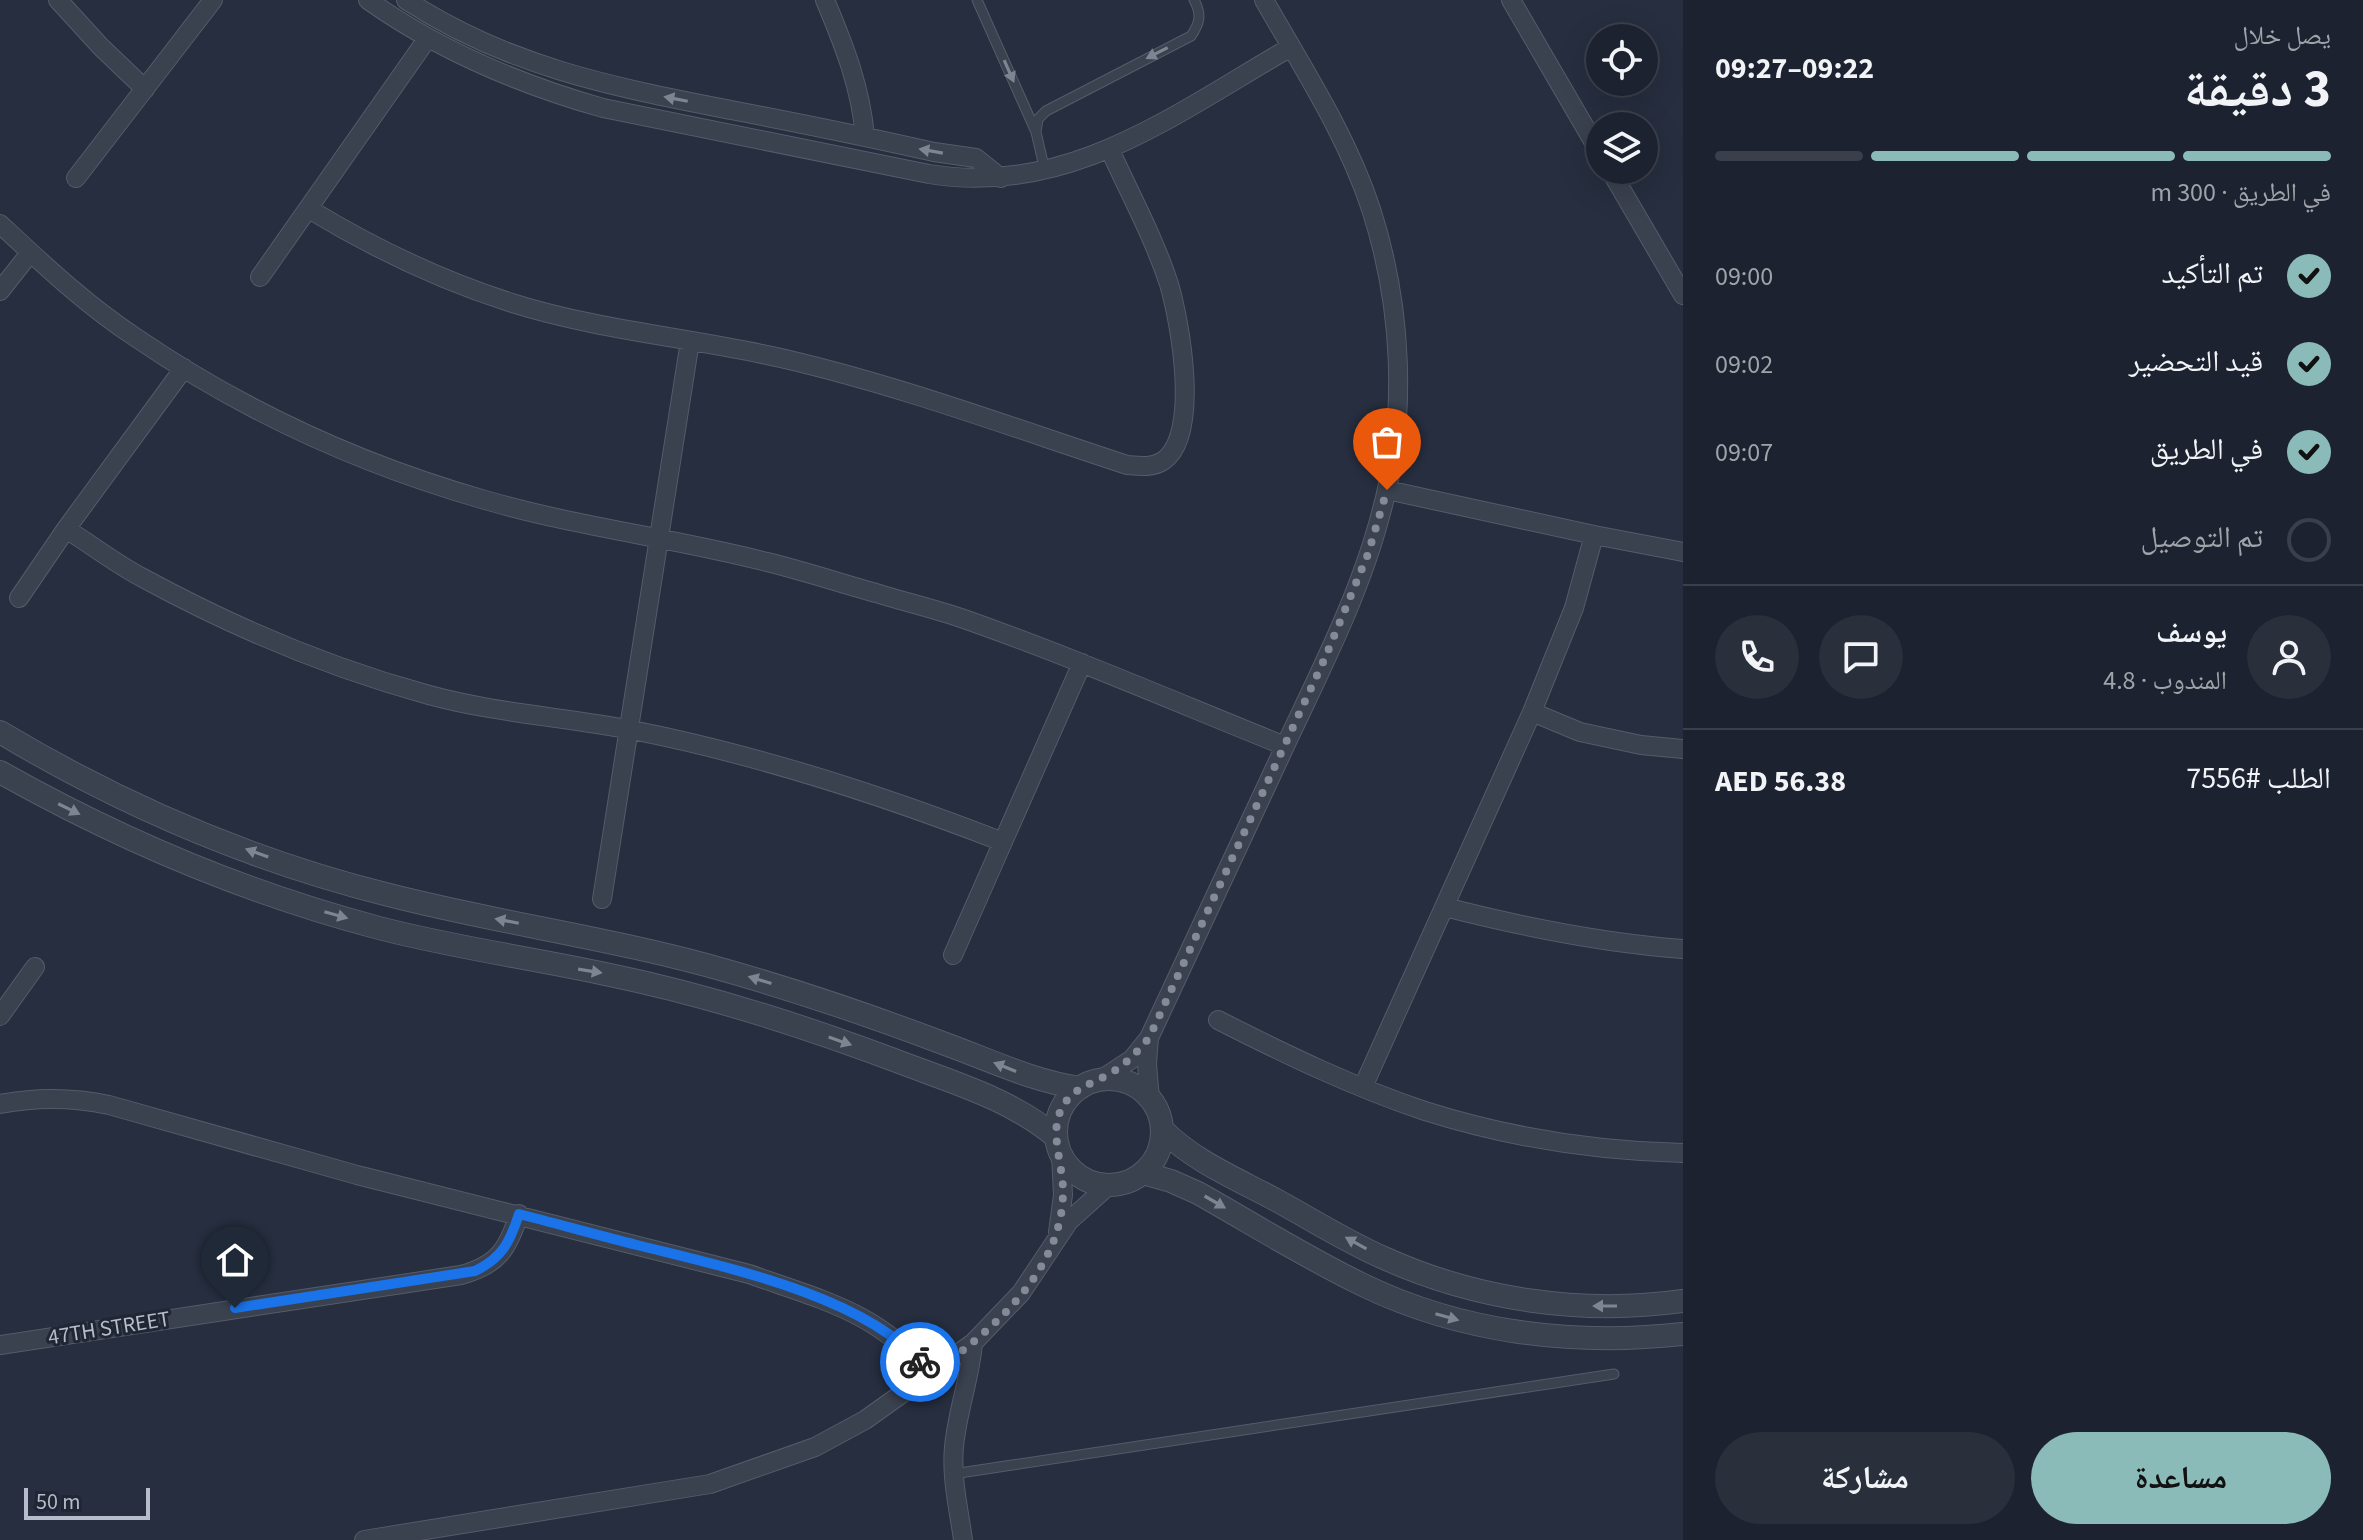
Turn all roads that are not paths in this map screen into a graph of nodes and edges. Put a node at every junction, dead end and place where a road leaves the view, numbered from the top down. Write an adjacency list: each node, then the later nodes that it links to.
1 (58, 0): 12 (street)
2 (213, 0): 12 (street)
3 (368, 0): 10 (street)
4 (406, 0): 15 (street, one-way to 4)
5 (825, 0): 15 (street)
6 (977, 0): 14 (lane, one-way to 14)
7 (1194, 0): 14 (lane, one-way to 14)
8 (1264, 0): 11 (street)
9 (1511, 0): 13 (street)
10 (427, 39): 19 (street); 21 (street)
11 (1291, 47): 16 (street); 29 (street)
12 (145, 89): 18 (street)
13 (1586, 129)
14 (1036, 132): 17 (lane)
15 (865, 137): 19 (street, one-way to 15)
16 (1110, 150): 17 (street); 27 (street)
17 (1045, 171): 19 (street)
18 (76, 178)
19 (1001, 178)
20 (1618, 184): 26 (street)
21 (309, 209): 24 (street); 27 (street)
22 (0, 224): 23 (street)
23 (30, 253): 25 (street); 28 (street)
24 (260, 277)
25 (0, 291)
26 (1683, 295)
27 (690, 341): 32 (street)
28 (184, 368): 30 (street); 32 (street)
29 (1387, 490): 31 (street); 39 (street)
30 (66, 529): 34 (street); 37 (street)
31 (1594, 535): 33 (street); 36 (street)
32 (660, 538): 35 (street); 37 (street)
33 (1683, 552)
34 (19, 598)
35 (1082, 663): 39 (street); 42 (street)
36 (1532, 712): 40 (street); 44 (street)
37 (630, 730): 42 (street); 43 (street)
38 (0, 732): 51 (street, one-way to 38)
39 (1285, 746): 50 (street)
40 (1683, 749)
41 (0, 772): 56 (street, one-way to 56)
42 (1003, 842): 46 (street)
43 (602, 899)
44 (1445, 907): 45 (street); 52 (street)
45 (1683, 949)
46 (953, 955)
47 (35, 967): 48 (street)
48 (0, 1016)
49 (1218, 1020): 52 (street)
50 (1149, 1038): 51 (street); 53 (street)
51 (1090, 1084): 53 (street); 56 (street)
52 (1363, 1087): 57 (street)
53 (1150, 1099): 55 (street)
54 (0, 1104): 60 (street)
55 (1162, 1129): 58 (street); 62 (street, one-way to 55)
56 (1058, 1146): 59 (street); 61 (street)
57 (1683, 1153)
58 (1143, 1173): 59 (street); 63 (street, one-way to 63)
59 (1109, 1185): 61 (street)
60 (519, 1214): 65 (street, 47TH STREET); 67 (street)
61 (1057, 1235): 64 (street)
62 (1683, 1301)
63 (1683, 1334)
64 (973, 1343): 67 (street); 68 (street)
65 (0, 1345)
66 (1614, 1374): 68 (lane)
67 (930, 1375): 69 (street)
68 (953, 1474): 70 (street)
69 (364, 1540)
70 (963, 1540)

